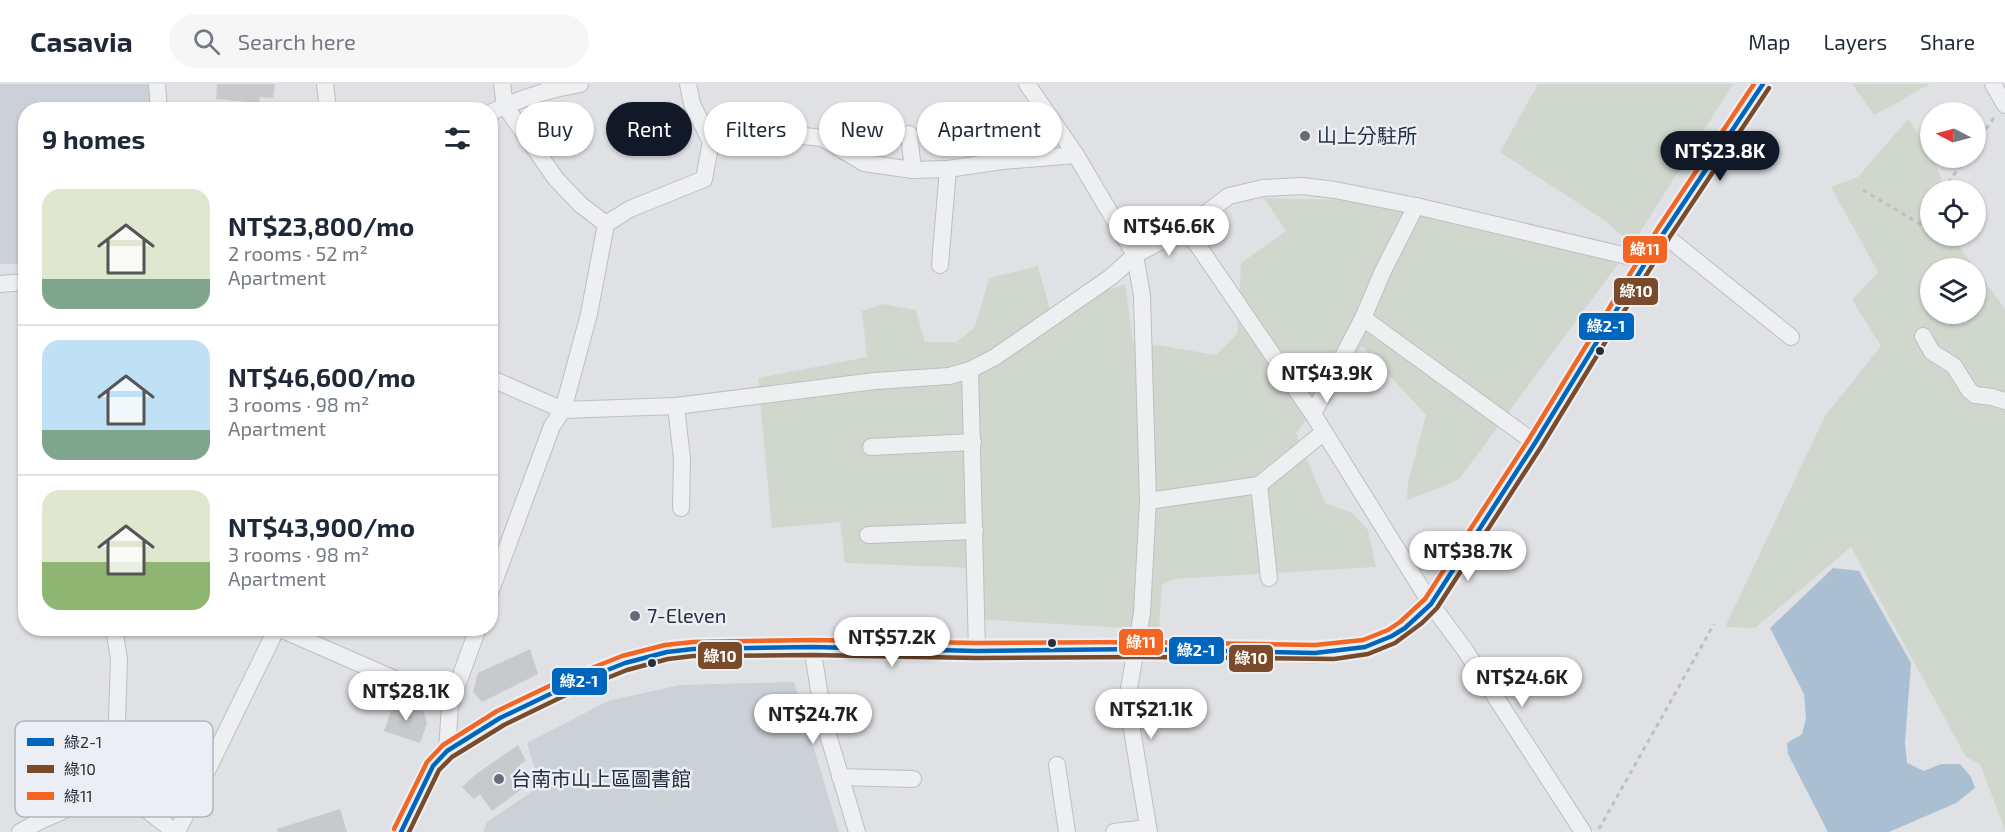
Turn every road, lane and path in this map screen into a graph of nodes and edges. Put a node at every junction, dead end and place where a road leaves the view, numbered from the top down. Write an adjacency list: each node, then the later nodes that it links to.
1 (157, 84): 10 (street)
2 (325, 84): 11 (street)
3 (502, 84): 13 (street)
4 (580, 84): 9 (street)
5 (688, 84): 14 (street)
6 (1027, 84): 18 (street)
7 (1763, 84): 27 (main road)
8 (1993, 84): 12 (street)
9 (561, 85): 13 (street)
10 (158, 102)
11 (327, 102)
12 (2005, 104): 15 (path)
13 (498, 110): 25 (street)
14 (704, 128)
15 (1986, 130)
16 (909, 134): 20 (street)
17 (807, 136): 20 (street)
18 (1076, 155): 21 (street); 28 (street)
19 (708, 156): 25 (street)
20 (913, 170): 21 (street)
21 (948, 170): 30 (street)
22 (1863, 190): 24 (path)
23 (1416, 206): 26 (street); 29 (street); 33 (street)
24 (1920, 224)
25 (606, 225): 40 (street)
26 (1186, 228): 28 (street); 41 (street)
27 (1663, 234): 29 (main road); 35 (street)
28 (1136, 255): 36 (street); 47 (street)
29 (1648, 261): 44 (main road)
30 (940, 265)
31 (18, 283): 32 (street)
32 (0, 284)
33 (1363, 318): 41 (street); 44 (street)
34 (1923, 336): 38 (street)
35 (1791, 337)
36 (970, 370): 39 (street); 43 (street)
37 (498, 382): 40 (street)
38 (2005, 401)
39 (676, 406): 40 (street); 48 (street)
40 (563, 410): 51 (street)
41 (1313, 414): 42 (street)
42 (1324, 432): 46 (street); 53 (street)
43 (973, 442): 45 (street); 49 (street)
44 (1535, 444): 53 (main road)
45 (871, 447)
46 (1259, 484): 47 (street); 52 (street)
47 (1148, 501): 60 (street)
48 (681, 508)
49 (975, 531): 50 (street); 61 (street)
50 (868, 535)
51 (498, 571)
52 (1269, 578)
53 (1431, 604): 60 (main road); 79 (street)
54 (1714, 624): 80 (path)
55 (115, 636): 63 (street)
56 (274, 636): 65 (street)
57 (296, 636): 62 (street)
58 (475, 636): 62 (street)
59 (812, 647): 61 (main road); 64 (main road); 67 (street)
60 (1137, 649): 61 (main road); 72 (street)
61 (977, 651)
62 (450, 705): 64 (street)
63 (117, 721)
64 (447, 751): 75 (main road)
65 (213, 758)
66 (1057, 765): 77 (street)
67 (840, 777): 68 (street); 76 (street)
68 (914, 779)
69 (49, 817): 73 (street)
70 (156, 817): 74 (street)
71 (184, 817): 74 (street)
72 (1148, 830): 78 (street)
73 (20, 832)
74 (176, 832)
75 (401, 832)
76 (857, 832)
77 (1067, 832)
78 (1113, 832)
79 (1583, 832)
80 (1597, 832)

